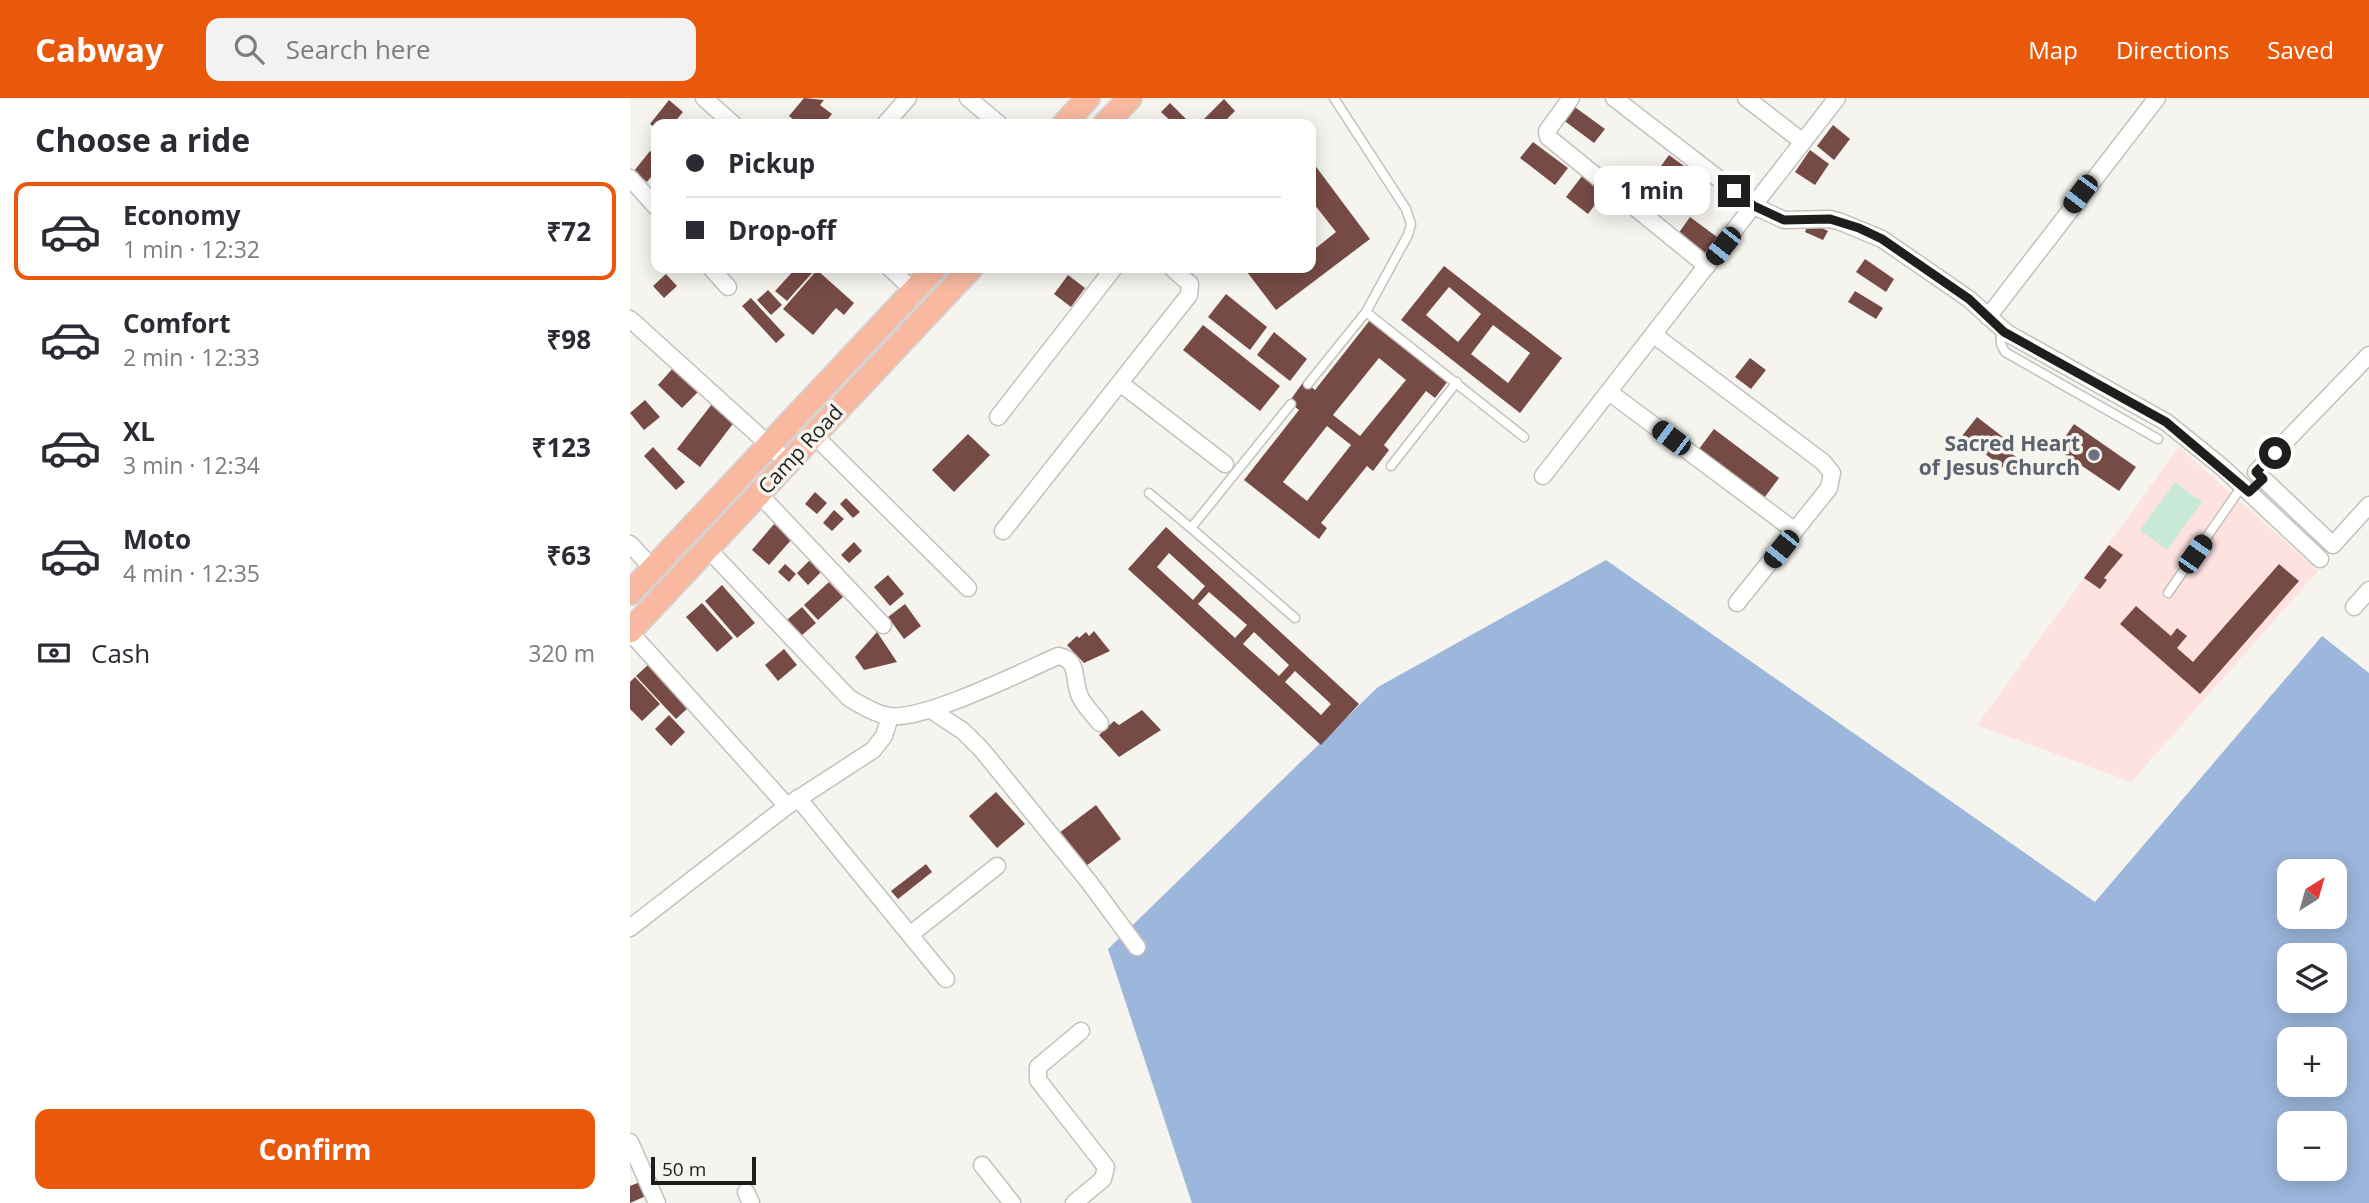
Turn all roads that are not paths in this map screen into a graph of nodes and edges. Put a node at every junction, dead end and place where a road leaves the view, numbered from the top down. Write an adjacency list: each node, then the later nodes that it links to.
1 (704, 98): 12 (street)
2 (908, 98): 13 (street)
3 (968, 98): 14 (street)
4 (1088, 98): 15 (main road)
5 (1130, 98): 16 (main road)
6 (1334, 98): 30 (lane)
7 (1571, 98): 21 (street)
8 (1614, 98): 20 (street)
9 (1746, 98): 17 (street)
10 (1837, 98): 17 (street)
11 (2157, 98): 31 (street)
12 (727, 119)
13 (889, 119)
14 (993, 119)
15 (1069, 119)
16 (1110, 119)
17 (1803, 142): 20 (street)
18 (630, 177): 19 (street)
19 (651, 201)
20 (1754, 206): 21 (street); 31 (street)
21 (1707, 266): 34 (street)
22 (715, 273): 28 (street)
23 (895, 273): 29 (street)
24 (930, 273): 29 (main road, Camp Road)
25 (966, 273): 42 (main road, Camp Road)
26 (1110, 273): 41 (street)
27 (1177, 273): 37 (street)
28 (728, 287)
29 (914, 290): 45 (main road, Camp Road)
30 (1366, 313): 36 (lane); 38 (lane)
31 (1988, 317): 33 (street)
32 (630, 319): 45 (street)
33 (2000, 329): 44 (lane); 51 (street)
34 (1654, 335): 39 (street); 57 (street)
35 (2369, 355): 50 (street)
36 (1457, 382): 43 (lane); 48 (lane)
37 (1120, 383): 47 (street); 56 (street)
38 (1308, 384)
39 (1609, 391): 49 (street); 57 (street)
40 (1291, 404): 55 (lane)
41 (998, 417)
42 (813, 434): 46 (main road, Camp Road); 62 (street)
43 (1524, 437)
44 (2158, 439)
45 (769, 443): 46 (street); 61 (main road, Camp Road)
46 (788, 461): 53 (main road, Camp Road)
47 (1225, 464)
48 (1391, 466)
49 (1543, 475)
50 (2263, 479): 51 (street); 54 (street)
51 (2246, 489): 60 (street); 65 (lane)
52 (1149, 493): 55 (lane)
53 (759, 494): 59 (main road, Camp Road); 69 (street)
54 (2369, 505)
55 (1191, 528): 68 (lane)
56 (1003, 531)
57 (1795, 531): 66 (street)
58 (630, 544): 61 (street)
59 (708, 549): 70 (main road, Camp Road); 72 (street)
60 (2320, 558)
61 (653, 569): 64 (main road, Camp Road)
62 (968, 588)
63 (2369, 590): 67 (street)
64 (630, 593)
65 (2168, 593)
66 (1737, 603)
67 (2354, 607)
68 (1295, 618)
69 (883, 625)
70 (630, 631): 74 (street)
71 (931, 710): 72 (street); 73 (street); 78 (street)
72 (890, 717): 74 (street)
73 (1100, 723)
74 (792, 802): 76 (street); 77 (street)
75 (997, 866): 77 (street)
76 (630, 928)
77 (911, 934): 79 (street)
78 (1137, 947)
79 (946, 979)
80 (1081, 1031): 85 (street)
81 (630, 1142): 83 (street)
82 (982, 1165): 84 (street)
83 (657, 1203)
84 (1012, 1203)
85 (1074, 1203)

